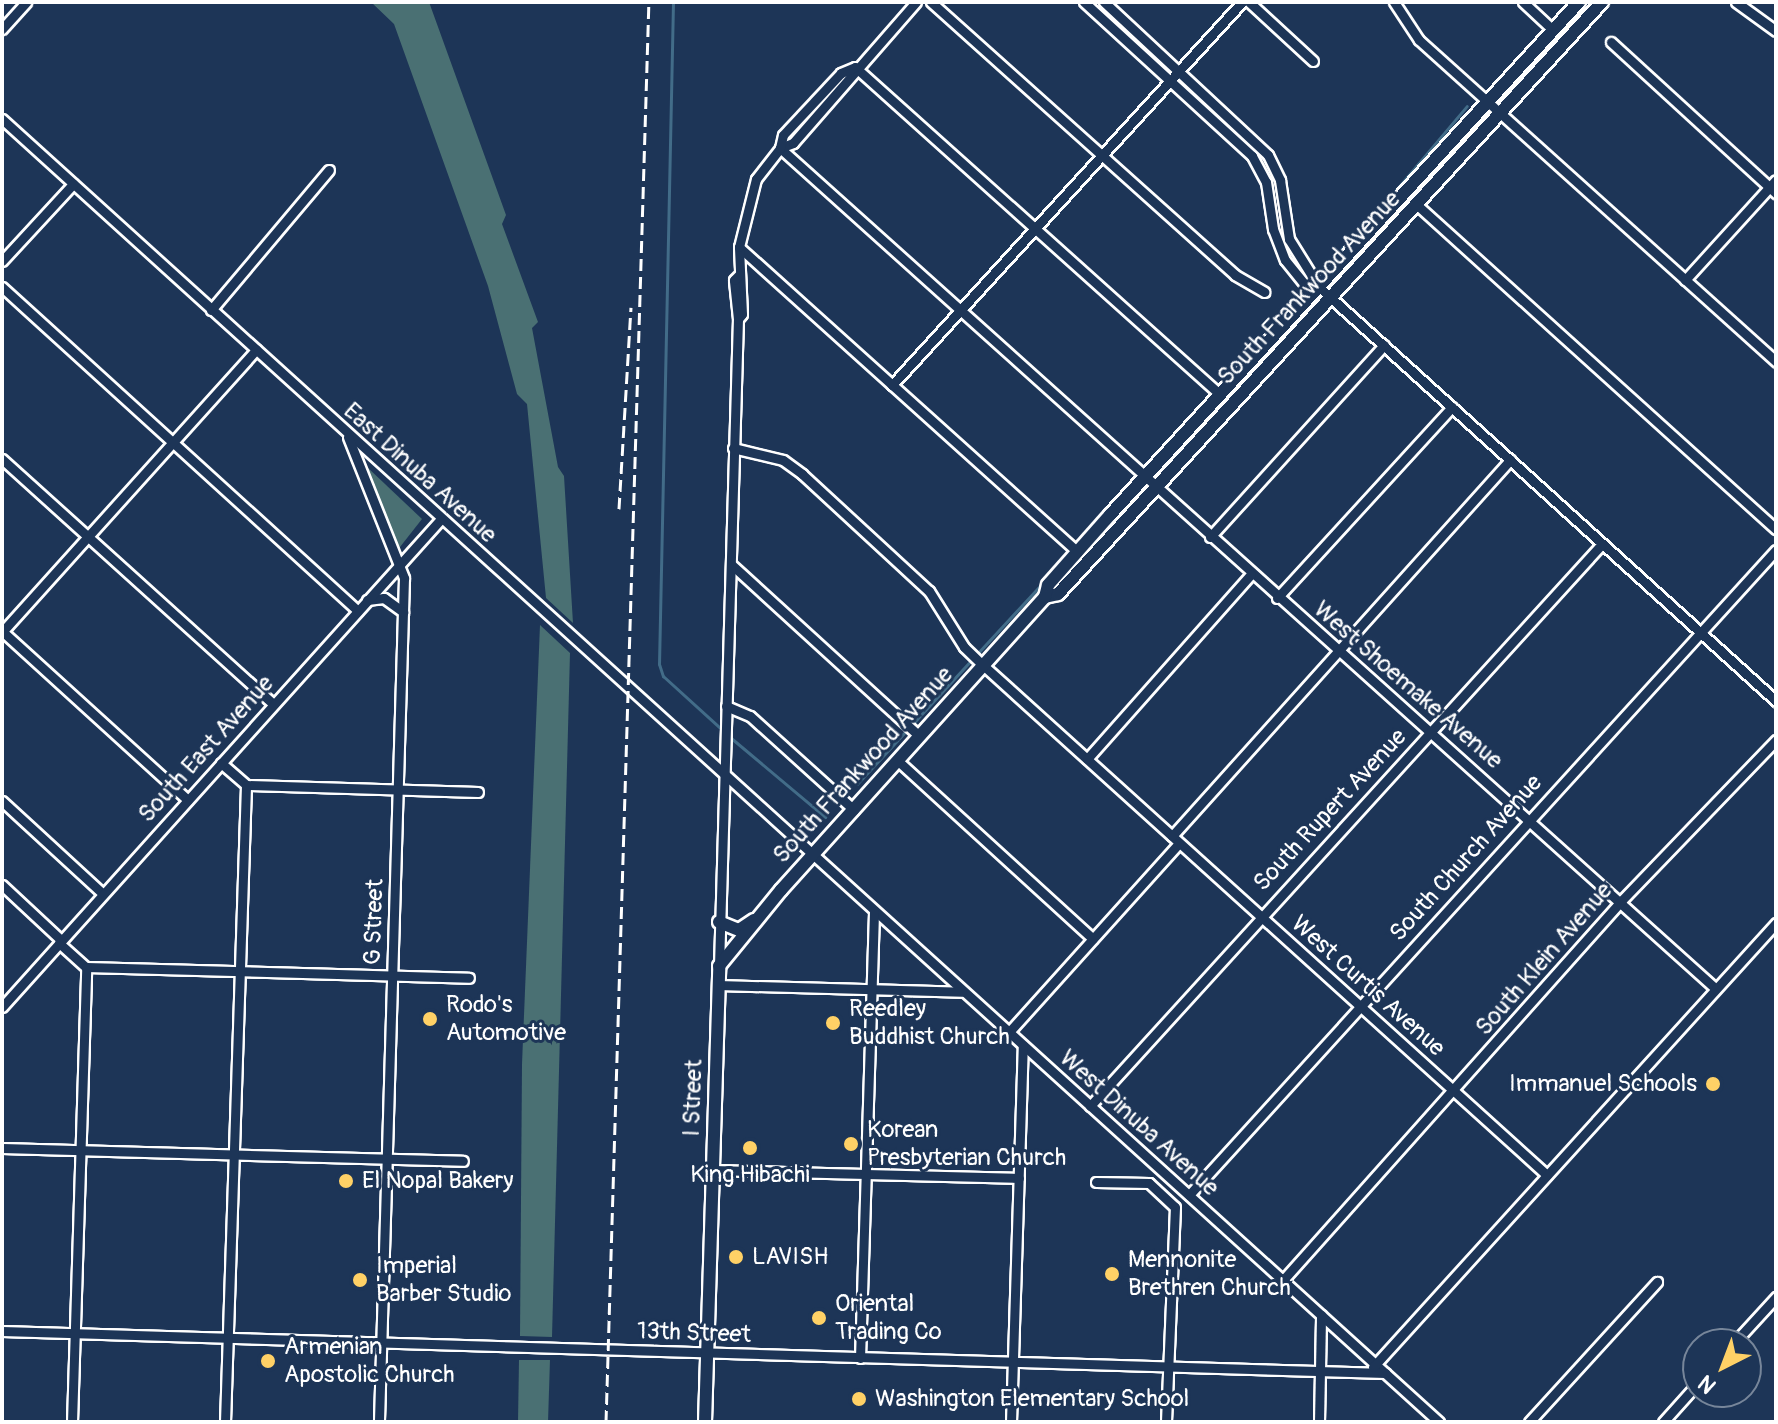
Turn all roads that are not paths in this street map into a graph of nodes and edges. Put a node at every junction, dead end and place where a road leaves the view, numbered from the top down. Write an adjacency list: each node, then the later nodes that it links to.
1 (26, 2): 13 (street)
2 (916, 2): 18 (street)
3 (931, 2): 25 (street)
4 (1084, 2): 20 (street)
5 (1104, 2): 19 (street)
6 (1242, 2): 19 (street)
7 (1249, 2): 17 (street)
8 (1394, 2): 21 (street)
9 (1523, 2): 14 (street)
10 (1579, 2): 14 (main road, South Frankwood Avenue)
11 (1602, 2): 22 (main road, South Frankwood Avenue)
12 (1736, 2): 15 (street)
13 (2, 29)
14 (1553, 30): 21 (main road, South Frankwood Avenue)
15 (1776, 31)
16 (1611, 42): 28 (street)
17 (1313, 61)
18 (855, 67): 24 (street); 30 (street)
19 (1179, 71): 20 (street); 35 (street)
20 (1171, 80): 25 (street); 35 (street)
21 (1490, 101): 22 (street); 35 (main road, South Frankwood Avenue)
22 (1502, 111): 29 (main road, South Frankwood Avenue); 33 (street)
23 (2, 119): 27 (street, East Dinuba Avenue)
24 (780, 148): 31 (street, I Street); 39 (street, West Shoemake Avenue)
25 (1102, 156): 30 (street); 36 (street)
26 (329, 170): 38 (street)
27 (73, 184): 32 (street); 38 (street, East Dinuba Avenue)
28 (1774, 186): 33 (street)
29 (1416, 204): 37 (main road, South Frankwood Avenue); 53 (street)
30 (1037, 227): 39 (street); 44 (street)
31 (739, 247): 43 (street); 48 (street, I Street)
32 (2, 261)
33 (1685, 280): 42 (street)
34 (2, 287): 47 (street)
35 (1319, 287): 37 (street); 44 (main road, South Frankwood Avenue)
36 (1264, 292)
37 (1330, 297): 40 (street); 51 (main road, South Frankwood Avenue)
38 (211, 310): 41 (street, East Dinuba Avenue)
39 (959, 312): 43 (street); 51 (street, West Shoemake Avenue)
40 (1384, 345): 45 (street); 55 (street)
41 (256, 350): 46 (street, East Dinuba Avenue); 47 (street)
42 (1776, 362)
43 (892, 385): 58 (street)
44 (1220, 395): 51 (main road, South Frankwood Avenue)
45 (1452, 407): 50 (street); 63 (street)
46 (347, 434): 52 (street, East Dinuba Avenue); 60 (street, G Street)
47 (172, 442): 54 (street); 65 (street)
48 (733, 448): 59 (street, I Street); 70 (street, West Curtis Avenue)
49 (2, 459): 54 (street)
50 (1510, 460): 56 (street); 69 (street)
51 (1152, 480): 55 (street, West Shoemake Avenue); 58 (main road, South Frankwood Avenue); 62 (main road, South Frankwood Avenue)
52 (441, 519): 60 (street, South East Avenue); 80 (street, East Dinuba Avenue)
53 (1776, 529)
54 (89, 537): 67 (street); 72 (street)
55 (1210, 537): 61 (street, West Shoemake Avenue)
56 (1602, 544): 68 (street); 74 (street, South Rupert Avenue)
57 (1776, 550): 68 (street, South Church Avenue)
58 (1078, 552): 62 (main road, South Frankwood Avenue)
59 (732, 565): 73 (street, I Street); 75 (street)
60 (399, 566): 64 (street, South East Avenue); 66 (street, G Street)
61 (1251, 574): 63 (street, West Shoemake Avenue); 77 (street)
62 (1045, 597): 70 (main road, South Frankwood Avenue)
63 (1277, 598): 69 (street, West Shoemake Avenue)
64 (367, 600): 65 (street, South East Avenue); 66 (street)
65 (358, 611): 72 (street, South East Avenue)
66 (403, 612): 82 (street, G Street)
67 (2, 631): 84 (street)
68 (1700, 633): 71 (street); 87 (street, South Church Avenue)
69 (1341, 654): 74 (street, West Shoemake Avenue); 88 (street)
70 (984, 666): 75 (main road, South Frankwood Avenue); 77 (street, West Curtis Avenue)
71 (1776, 701)
72 (273, 704): 79 (street, South East Avenue)
73 (726, 706): 80 (street, I Street); 86 (street)
74 (1432, 731): 87 (street, West Shoemake Avenue); 94 (street, South Rupert Avenue)
75 (919, 736): 78 (main road, South Frankwood Avenue)
76 (1776, 740): 92 (street, South Klein Avenue)
77 (1087, 759): 88 (street, West Curtis Avenue)
78 (897, 760): 86 (main road, South Frankwood Avenue); 98 (street)
79 (221, 763): 81 (street); 84 (street, South East Avenue)
80 (724, 774): 89 (street, East Dinuba Avenue); 96 (street, I Street)
81 (246, 785): 82 (street); 102 (street)
82 (398, 790): 83 (street); 103 (street, G Street)
83 (478, 792)
84 (188, 800): 91 (street, South East Avenue)
85 (2, 801): 91 (street)
86 (854, 810): 89 (main road, South Frankwood Avenue)
87 (1528, 818): 92 (street, West Shoemake Avenue); 109 (street, South Church Avenue)
88 (1176, 840): 94 (street, West Curtis Avenue); 98 (street)
89 (812, 855): 93 (street, West Dinuba Avenue); 95 (main road, South Frankwood Avenue)
90 (2, 885): 99 (street)
91 (103, 894): 99 (street, South East Avenue)
92 (1622, 900): 106 (street, West Shoemake Avenue); 113 (street, South Klein Avenue)
93 (874, 911): 107 (street); 108 (street, West Dinuba Avenue)
94 (1259, 915): 109 (street, West Curtis Avenue); 114 (street, South Rupert Avenue)
95 (756, 918): 96 (main road); 100 (main road, South Frankwood Avenue)
96 (719, 922): 100 (street, I Street)
97 (1776, 923): 106 (street)
98 (1093, 939): 111 (street)
99 (60, 942): 101 (street); 110 (street, South East Avenue)
100 (719, 966): 105 (main road, I Street)
101 (86, 967): 102 (street); 116 (street)
102 (238, 971): 103 (street); 117 (street)
103 (392, 975): 104 (street); 118 (street, G Street)
104 (469, 978)
105 (718, 985): 107 (street); 120 (main road, I Street)
106 (1715, 988): 122 (street)
107 (872, 989): 108 (street); 121 (street)
108 (963, 992): 111 (street, West Dinuba Avenue)
109 (1360, 1006): 113 (street, West Curtis Avenue); 125 (street, South Church Avenue)
110 (2, 1007)
111 (1009, 1032): 112 (street, West Dinuba Avenue)
112 (1023, 1045): 114 (street, West Dinuba Avenue); 123 (street)
113 (1454, 1091): 122 (street, West Curtis Avenue); 126 (street, South Klein Avenue)
114 (1090, 1106): 125 (street, West Dinuba Avenue)
115 (2, 1148): 116 (street)
116 (80, 1150): 117 (street); 132 (street)
117 (233, 1155): 118 (street); 133 (street)
118 (386, 1159): 119 (street); 134 (street, G Street)
119 (463, 1161)
120 (713, 1170): 121 (street); 135 (main road, I Street)
121 (865, 1173): 123 (street); 136 (street)
122 (1547, 1175): 139 (street)
123 (1019, 1178): 137 (street)
124 (1096, 1182): 138 (street)
125 (1189, 1195): 126 (street, West Dinuba Avenue)
126 (1283, 1280): 129 (street, West Dinuba Avenue)
127 (1657, 1282): 150 (street)
128 (1776, 1297): 130 (street)
129 (1321, 1315): 139 (street, West Dinuba Avenue); 140 (street)
130 (1748, 1328)
131 (2, 1331): 132 (street, 13th Street)
132 (75, 1333): 133 (street, 13th Street); 142 (street)
133 (228, 1337): 134 (street, 13th Street); 143 (street)
134 (381, 1343): 135 (street, 13th Street); 144 (street, G Street)
135 (707, 1354): 136 (street, 13th Street); 145 (main road, I Street)
136 (860, 1358): 137 (street, 13th Street)
137 (1013, 1362): 138 (street, 13th Street); 146 (street)
138 (1169, 1366): 140 (street, 13th Street); 147 (street)
139 (1372, 1368): 140 (street, 13th Street); 149 (street, West Dinuba Avenue)
140 (1321, 1371): 148 (street)
141 (1682, 1401): 151 (street)
142 (72, 1422)
143 (225, 1422)
144 (379, 1422)
145 (705, 1422)
146 (1011, 1422)
147 (1166, 1422)
148 (1319, 1422)
149 (1439, 1422)
150 (1529, 1422)
151 (1663, 1422)

